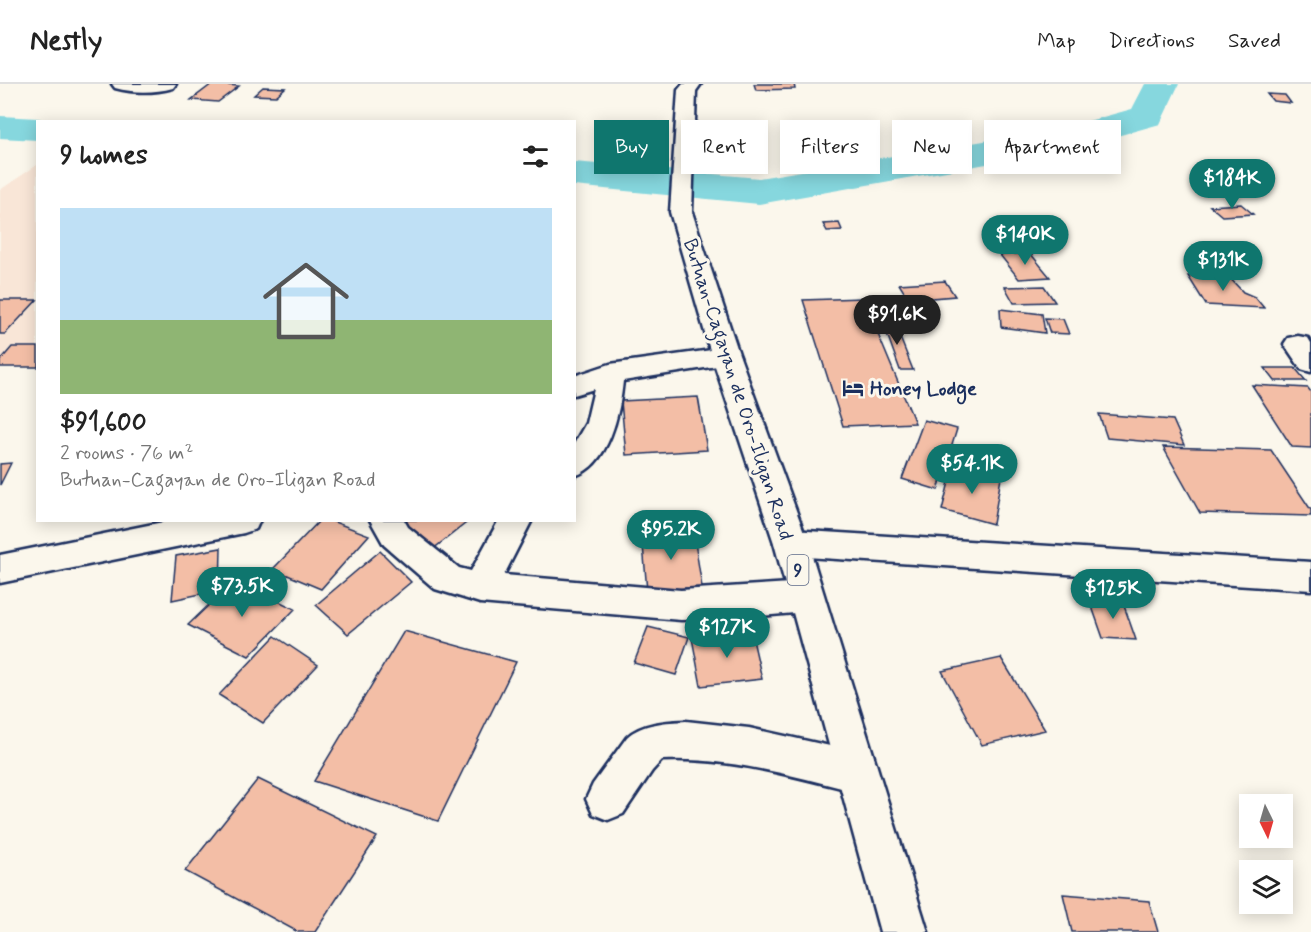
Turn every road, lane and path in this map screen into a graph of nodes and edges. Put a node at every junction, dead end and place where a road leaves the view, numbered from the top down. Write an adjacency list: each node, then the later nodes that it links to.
1 (121, 84): 2 (main road)
2 (167, 84)
3 (690, 87): 4 (main road, Butuan-Cagayan de Oro-Iligan Road / 9)
4 (726, 357): 5 (main road); 11 (main road, Butuan-Cagayan de Oro-Iligan Road / 9)
5 (610, 373): 6 (main road); 7 (main road)
6 (576, 385)
7 (576, 463)
8 (233, 522): 12 (main road)
9 (387, 522): 14 (main road)
10 (515, 522): 14 (main road)
11 (790, 543): 13 (main road); 15 (main road, Butuan-Cagayan de Oro-Iligan Road / 9)
12 (0, 569)
13 (1311, 576)
14 (480, 588): 15 (main road)
15 (806, 597): 16 (main road, Butuan-Cagayan de Oro-Iligan Road / 9)
16 (857, 772): 17 (main road); 18 (main road, Butuan-Cagayan de Oro-Iligan Road / 9)
17 (608, 799)
18 (904, 932)

